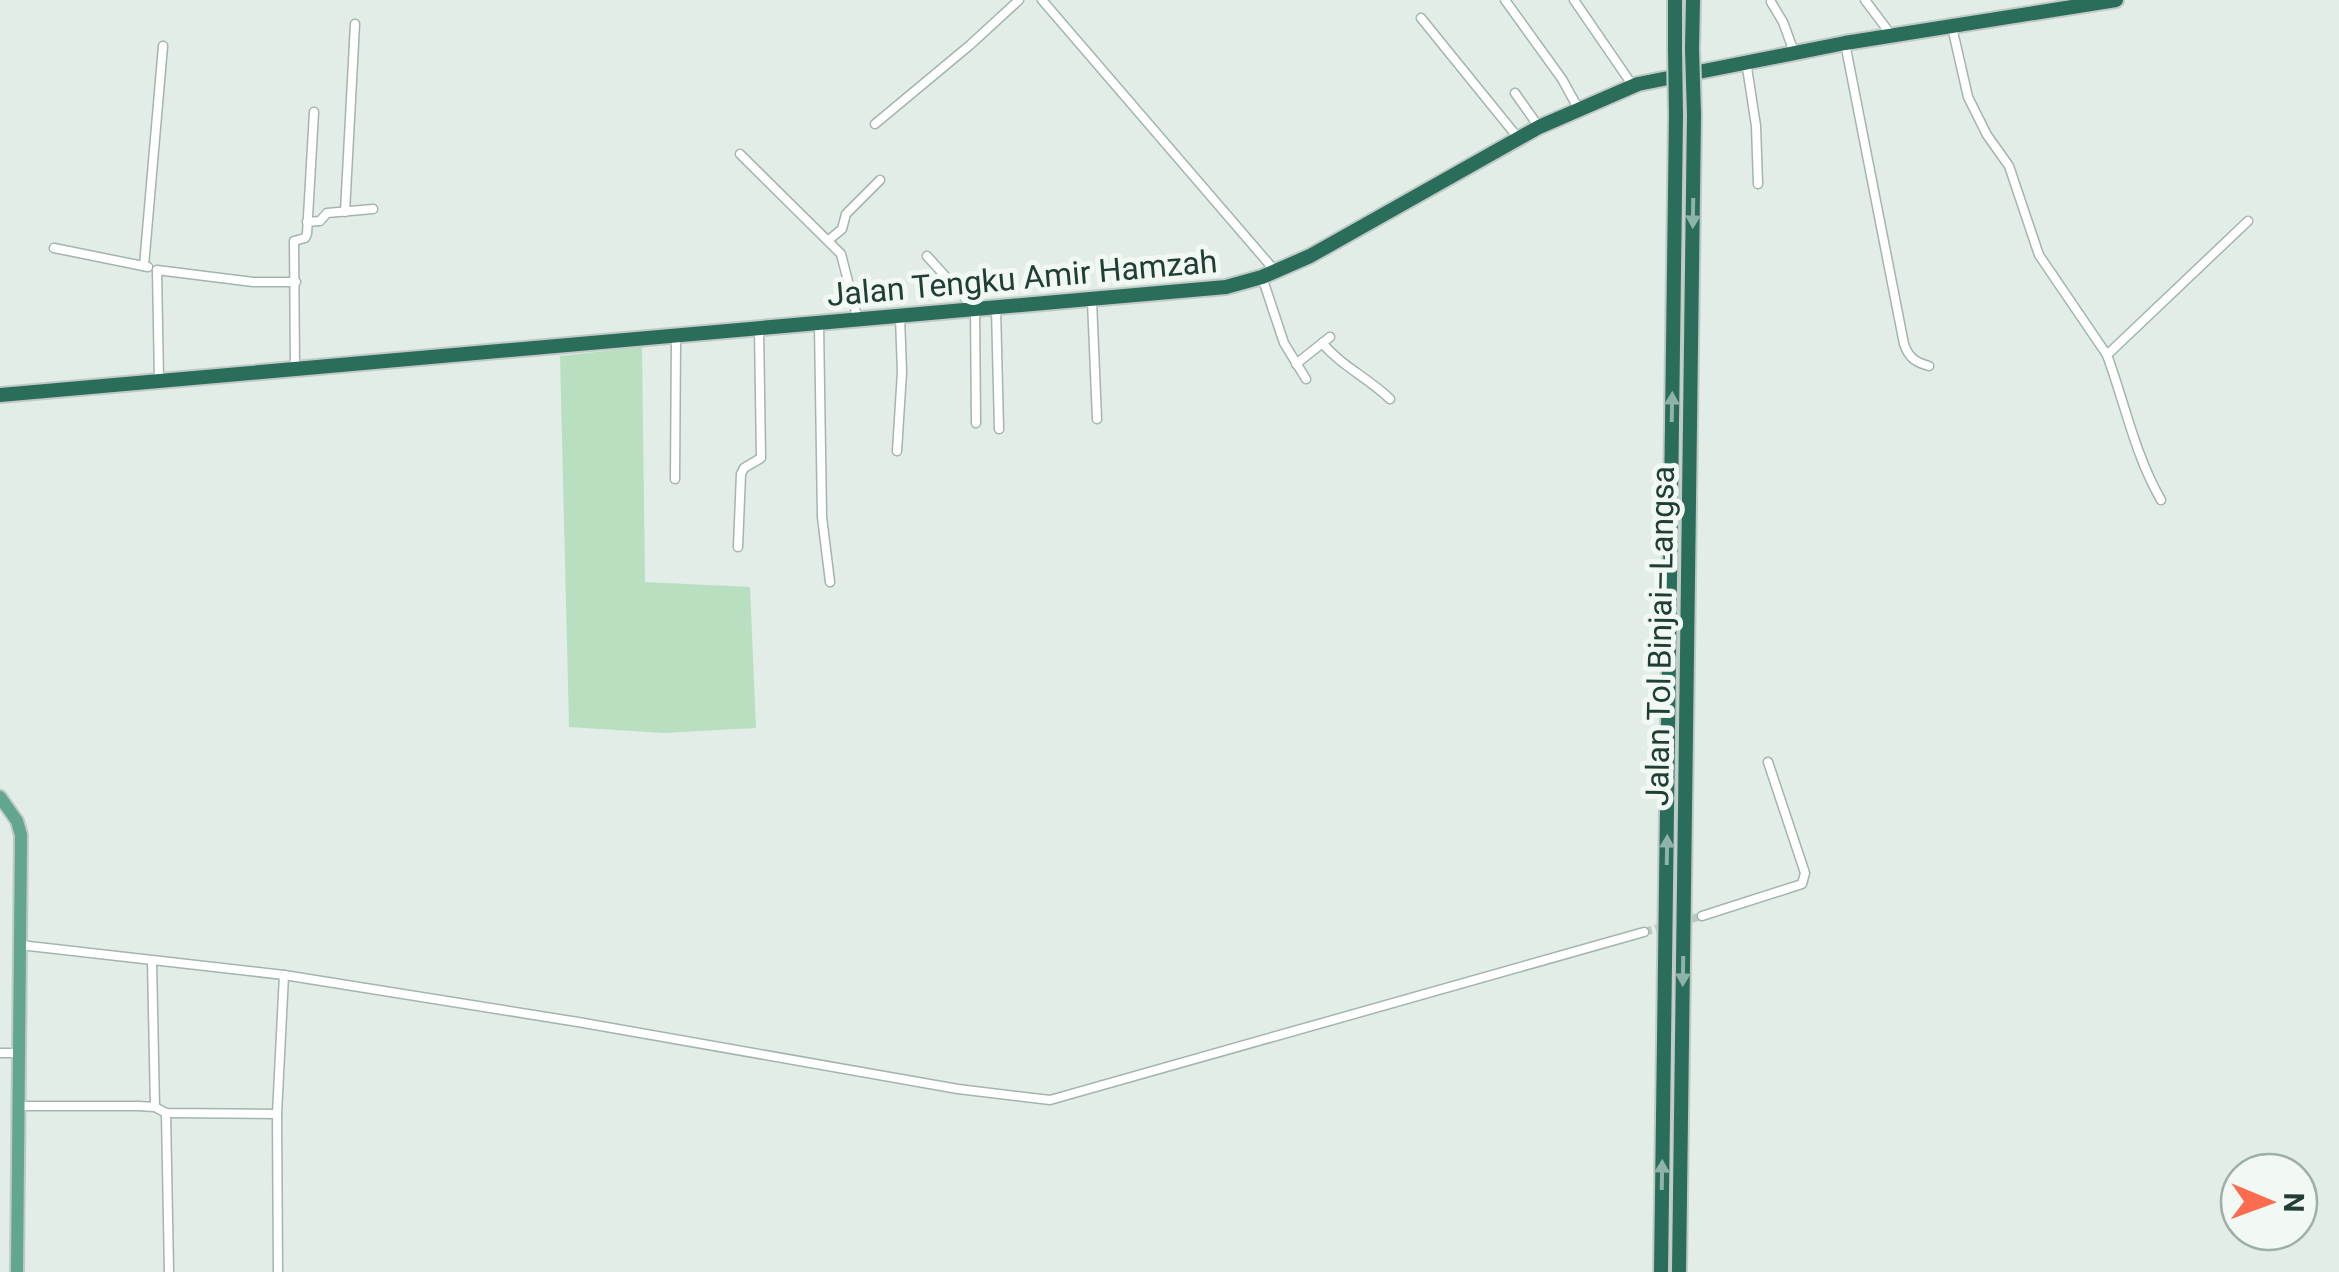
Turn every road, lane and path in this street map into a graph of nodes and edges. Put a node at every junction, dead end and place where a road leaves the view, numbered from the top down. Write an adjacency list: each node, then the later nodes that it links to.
1 (1018, 0): 23 (street)
2 (1042, 0): 38 (street)
3 (1505, 0): 21 (street)
4 (1574, 0): 19 (street)
5 (1676, 0): 80 (highway, Jalan Tol Binjai–Langsa, one-way to 5, bridge)
6 (1693, 0): 81 (highway, Jalan Tol Binjai–Langsa, one-way to 81, bridge)
7 (1864, 0): 14 (street)
8 (2116, 0): 9 (highway, Jalan Tengku Amir Hamzah)
9 (2094, 1): 13 (highway, Jalan Tengku Amir Hamzah)
10 (1771, 2): 17 (street)
11 (1421, 18): 25 (street)
12 (354, 24): 30 (street)
13 (1952, 27): 14 (highway, Jalan Tengku Amir Hamzah); 48 (street)
14 (1892, 37): 15 (highway, Jalan Tengku Amir Hamzah)
15 (1845, 43): 17 (highway, Jalan Tengku Amir Hamzah); 50 (street)
16 (163, 46): 36 (street)
17 (1794, 53): 18 (highway, Jalan Tengku Amir Hamzah)
18 (1746, 60): 19 (highway, Jalan Tengku Amir Hamzah); 28 (street)
19 (1633, 86): 21 (highway, Jalan Tengku Amir Hamzah)
20 (1515, 93): 24 (street)
21 (1578, 108): 24 (highway, Jalan Tengku Amir Hamzah)
22 (314, 112): 32 (street)
23 (874, 124)
24 (1539, 128): 25 (highway, Jalan Tengku Amir Hamzah)
25 (1520, 139): 38 (highway, Jalan Tengku Amir Hamzah)
26 (740, 154): 33 (street)
27 (880, 180): 33 (street)
28 (1758, 184)
29 (373, 210): 30 (street)
30 (344, 212): 32 (street)
31 (2248, 221): 48 (street)
32 (307, 222): 39 (street)
33 (830, 239): 44 (street)
34 (54, 248): 36 (street)
35 (928, 256): 42 (street)
36 (144, 266): 37 (street)
37 (157, 270): 39 (street); 53 (street)
38 (1269, 274): 40 (highway, Jalan Tengku Amir Hamzah); 49 (street)
39 (296, 282): 51 (street)
40 (1092, 300): 41 (highway, Jalan Tengku Amir Hamzah); 56 (street)
41 (996, 308): 42 (highway, Jalan Tengku Amir Hamzah); 58 (street)
42 (975, 309): 43 (highway, Jalan Tengku Amir Hamzah); 57 (street)
43 (900, 317): 44 (highway, Jalan Tengku Amir Hamzah); 59 (street)
44 (858, 320): 45 (highway, Jalan Tengku Amir Hamzah)
45 (819, 324): 46 (highway, Jalan Tengku Amir Hamzah); 63 (street)
46 (758, 329): 47 (highway, Jalan Tengku Amir Hamzah); 62 (street)
47 (676, 336): 51 (highway, Jalan Tengku Amir Hamzah); 60 (street)
48 (2106, 355): 61 (street)
49 (1296, 364): 52 (street); 55 (street)
50 (1929, 366)
51 (295, 369): 53 (highway, Jalan Tengku Amir Hamzah)
52 (1306, 379)
53 (159, 380): 54 (highway, Jalan Tengku Amir Hamzah)
54 (0, 396)
55 (1390, 399)
56 (1098, 419)
57 (976, 422)
58 (999, 429)
59 (897, 450)
60 (675, 480)
61 (2161, 500)
62 (738, 546)
63 (830, 582)
64 (1768, 762): 66 (street)
65 (0, 797): 68 (main road)
66 (1702, 916)
67 (1644, 932): 70 (street)
68 (20, 945): 69 (street); 72 (main road)
69 (152, 961): 70 (street); 74 (street)
70 (284, 974): 76 (street)
71 (0, 1052): 72 (street)
72 (18, 1053): 73 (main road)
73 (18, 1106): 74 (street); 77 (main road)
74 (154, 1107): 75 (street)
75 (166, 1113): 76 (street); 78 (street)
76 (277, 1114): 79 (street)
77 (17, 1272)
78 (169, 1272)
79 (278, 1272)
80 (1661, 1272)
81 (1679, 1272)

